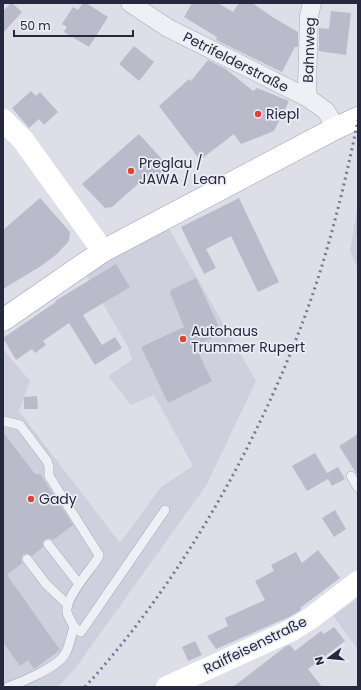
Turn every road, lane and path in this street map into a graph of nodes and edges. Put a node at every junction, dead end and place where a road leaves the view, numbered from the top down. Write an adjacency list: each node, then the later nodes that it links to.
1 (130, 3): 3 (street, Petrifelderstraße)
2 (312, 3): 3 (street, Bahnweg)
3 (308, 98): 6 (street, Petrifelderstraße)
4 (358, 118): 6 (main road)
5 (3, 120): 7 (main road)
6 (336, 128): 7 (main road)
7 (103, 251): 8 (main road)
8 (3, 320)
9 (3, 422): 16 (lane)
10 (351, 476): 11 (lane)
11 (358, 488)
12 (165, 510): 18 (lane)
13 (48, 544): 16 (lane)
14 (27, 559): 17 (lane)
15 (358, 582): 20 (main road, Raiffeisenstraße)
16 (79, 584): 17 (lane)
17 (67, 604): 18 (lane)
18 (74, 627): 19 (lane)
19 (8, 687)
20 (167, 687)

